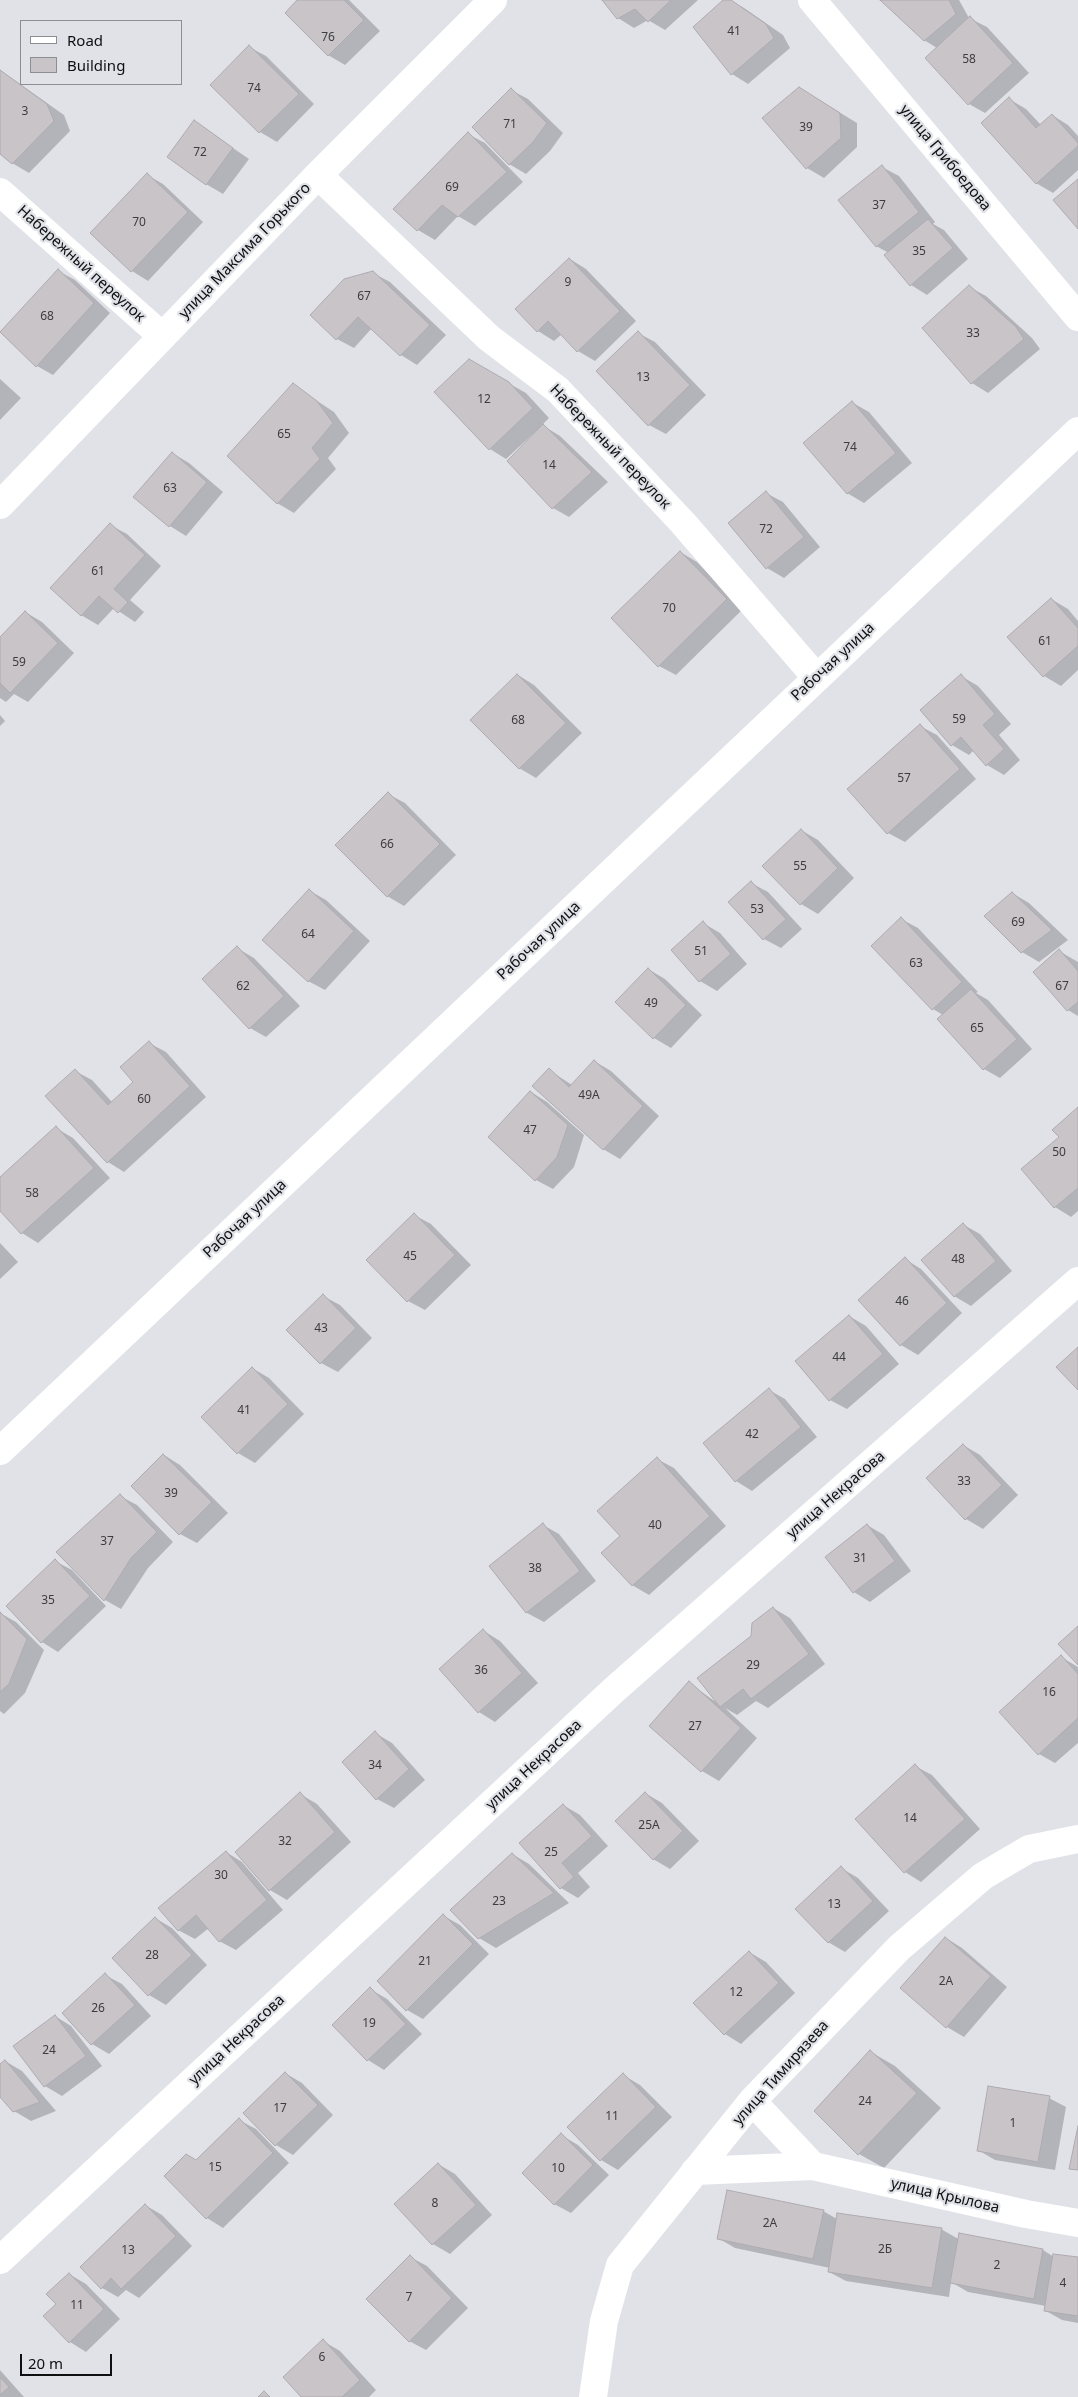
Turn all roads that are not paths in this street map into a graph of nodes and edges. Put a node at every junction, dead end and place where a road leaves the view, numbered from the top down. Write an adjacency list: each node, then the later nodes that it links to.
1 (493, 0): 3 (street, улица Максима Горького)
2 (812, 0): 5 (street, улица Грибоедова)
3 (318, 176): 6 (street, улица Максима Горького); 9 (street, Набережный переулок)
4 (0, 192): 6 (street, Набережный переулок)
5 (1078, 317)
6 (162, 336): 8 (street, улица Максима Горького)
7 (1078, 431): 9 (street, Рабочая улица)
8 (0, 505)
9 (816, 677): 11 (street, Рабочая улица)
10 (1078, 1281): 17 (street, улица Некрасова)
11 (0, 1451)
12 (1078, 1839): 13 (street, улица Тимирязева)
13 (752, 2101): 14 (street); 15 (street, улица Тимирязева)
14 (813, 2166): 15 (street, улица Крылова); 16 (street, улица Крылова)
15 (695, 2171): 18 (street, улица Тимирязева)
16 (1078, 2223)
17 (0, 2260)
18 (592, 2397)

